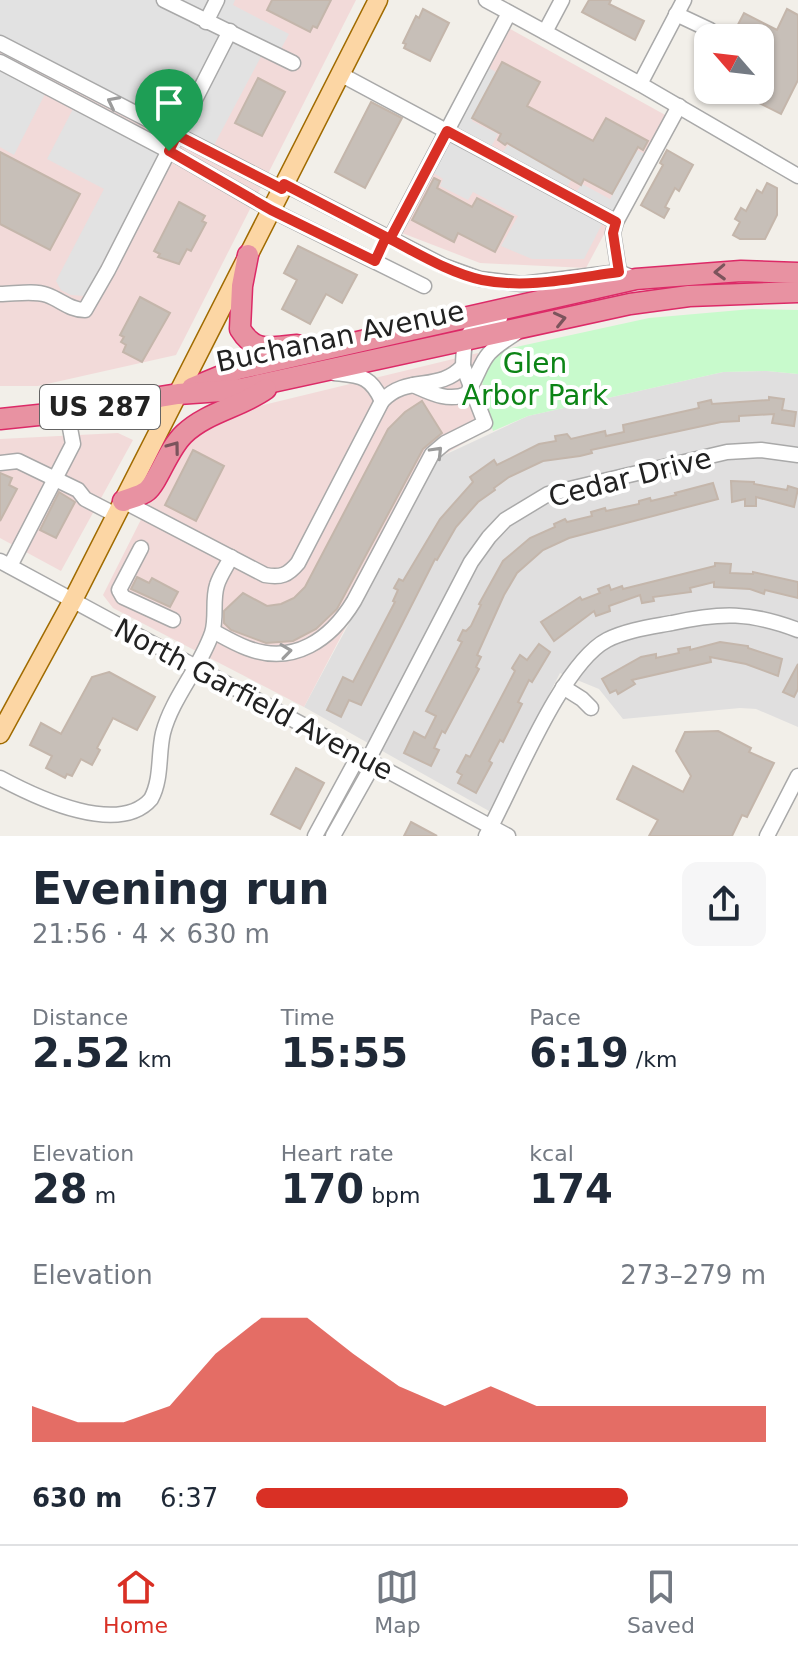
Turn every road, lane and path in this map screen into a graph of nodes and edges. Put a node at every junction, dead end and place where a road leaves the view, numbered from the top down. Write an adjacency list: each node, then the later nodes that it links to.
1 (164, 0): 8 (street)
2 (217, 0): 8 (street)
3 (378, 0): 15 (main road)
4 (486, 0): 7 (street)
5 (562, 0): 11 (street)
6 (680, 7): 9 (street); 16 (street)
7 (509, 13): 11 (street); 18 (street)
8 (206, 22): 10 (street)
9 (702, 24)
10 (230, 31): 14 (street); 19 (street)
11 (545, 32): 16 (street)
12 (0, 43): 19 (street, one-way to 12)
13 (0, 62): 20 (street)
14 (293, 63)
15 (340, 74): 18 (street); 22 (main road)
16 (640, 84): 17 (street)
17 (679, 106): 21 (street); 24 (street)
18 (447, 131): 24 (street); 25 (street)
19 (177, 135): 20 (street); 22 (street)
20 (169, 151): 23 (street); 32 (street)
21 (797, 174)
22 (283, 187): 23 (main road); 25 (street)
23 (271, 210): 26 (main road); 27 (street)
24 (616, 222): 28 (street)
25 (388, 238): 27 (street); 28 (street)
26 (248, 255): 35 (highway); 41 (main road)
27 (375, 261): 29 (street)
28 (628, 276): 30 (highway, Buchanan Avenue / US 287); 31 (highway, Buchanan Avenue / US 287, one-way to 28)
29 (424, 286)
30 (599, 287): 34 (street); 35 (highway, Buchanan Avenue / US 287)
31 (796, 289): 33 (highway, Buchanan Avenue / US 287, one-way to 31)
32 (0, 294)
33 (525, 327): 34 (highway, Buchanan Avenue / US 287); 40 (street)
34 (463, 340): 36 (street); 37 (highway, Buchanan Avenue / US 287)
35 (365, 341): 41 (highway, Buchanan Avenue / US 287)
36 (463, 366): 39 (street); 40 (street)
37 (321, 372): 38 (highway, Buchanan Avenue / US 287); 42 (street)
38 (273, 384): 41 (highway, Buchanan Avenue / US 287); 48 (highway, one-way to 38)
39 (412, 384): 40 (street); 42 (street)
40 (472, 386): 55 (street, one-way to 40)
41 (178, 394): 43 (highway, Buchanan Avenue / US 287); 48 (main road)
42 (382, 401): 50 (street)
43 (67, 412): 44 (highway, Buchanan Avenue / US 287); 47 (street)
44 (0, 419)
45 (798, 455): 60 (street, Cedar Drive)
46 (0, 463): 47 (street)
47 (55, 479): 48 (street); 51 (street)
48 (120, 508): 50 (street); 52 (main road)
49 (141, 548): 53 (street)
50 (231, 557): 55 (street)
51 (5, 564): 52 (street, North Garfield Avenue)
52 (73, 600): 56 (street, North Garfield Avenue); 59 (main road)
53 (173, 620)
54 (798, 630): 57 (street)
55 (213, 631): 56 (street)
56 (197, 668): 60 (street, North Garfield Avenue); 62 (street)
57 (563, 687): 58 (street); 64 (street)
58 (591, 708)
59 (0, 733)
60 (367, 760): 64 (street, North Garfield Avenue); 65 (street); 66 (street)
61 (798, 776): 63 (street)
62 (0, 778)
63 (794, 792): 68 (street)
64 (488, 831): 67 (street, North Garfield Avenue)
65 (315, 836)
66 (333, 836)
67 (508, 836)
68 (767, 836)

